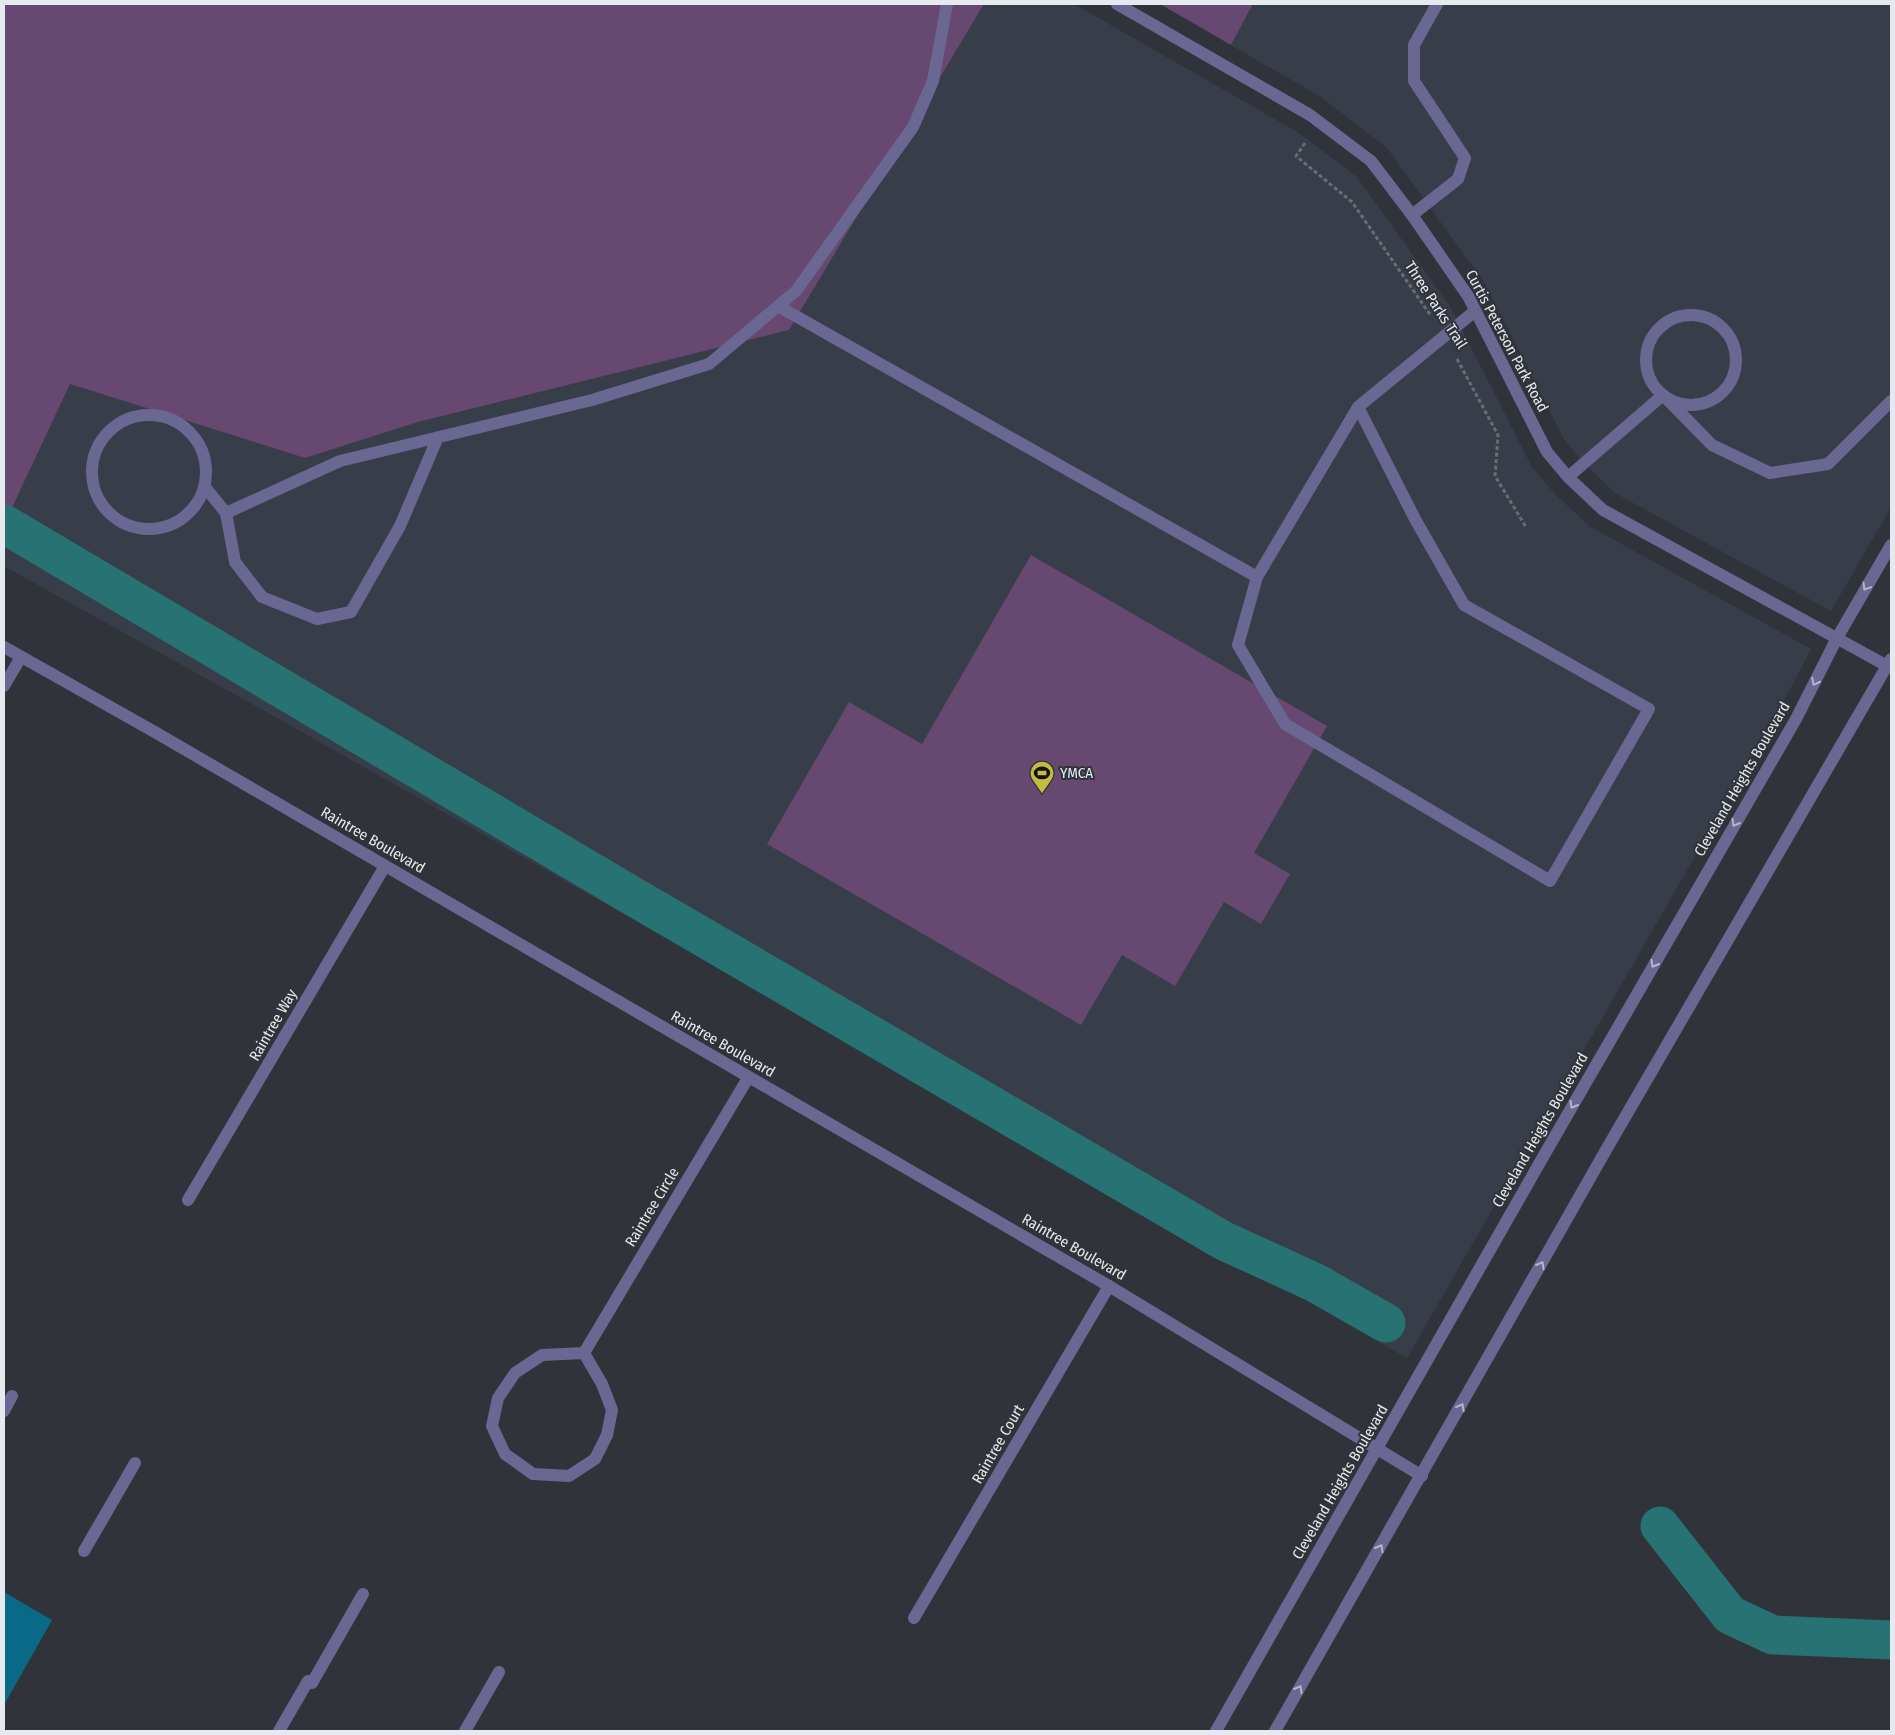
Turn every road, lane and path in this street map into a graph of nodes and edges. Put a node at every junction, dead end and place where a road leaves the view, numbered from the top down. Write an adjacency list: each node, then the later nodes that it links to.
1 (947, 4): 6 (street)
2 (1117, 4): 4 (street, Curtis Peterson Park Road)
3 (1438, 4): 5 (street)
4 (1319, 122): 5 (street, Curtis Peterson Park Road); 8 (path, Three Parks Trail)
5 (1412, 215): 7 (street, Curtis Peterson Park Road)
6 (778, 306): 12 (street); 18 (street)
7 (1475, 311): 8 (street); 13 (street, Curtis Peterson Park Road)
8 (1444, 337): 11 (street); 16 (path, Three Parks Trail)
9 (1663, 395): 9 (street); 10 (street); 13 (street)
10 (1891, 401)
11 (1358, 407): 18 (street); 18 (street)
12 (438, 437): 15 (street); 15 (street)
13 (1568, 477): 19 (street, Curtis Peterson Park Road)
14 (205, 487): 14 (street); 15 (street)
15 (226, 513)
16 (1526, 527)
17 (1891, 545): 19 (street, Cleveland Heights Boulevard, one-way to 19)
18 (1257, 576)
19 (1837, 638): 22 (street, Curtis Peterson Park Road); 31 (street, Cleveland Heights Boulevard, one-way to 31)
20 (4, 647): 21 (street, Raintree Boulevard)
21 (21, 657): 23 (street); 24 (street, Raintree Boulevard)
22 (1890, 664): 33 (street, one-way to 22)
23 (4, 686)
24 (385, 866): 25 (street, Raintree Boulevard); 26 (street, Raintree Way)
25 (748, 1078): 27 (street, Raintree Boulevard); 28 (street, Raintree Circle)
26 (188, 1200)
27 (1109, 1286): 31 (street, Raintree Boulevard); 36 (street, Raintree Court)
28 (584, 1353): 28 (street)
29 (12, 1396): 30 (street)
30 (4, 1411)
31 (1378, 1450): 33 (street, Raintree Boulevard); 40 (street, Cleveland Heights Boulevard)
32 (135, 1463): 34 (street)
33 (1422, 1476): 41 (street, one-way to 33)
34 (84, 1551)
35 (363, 1594): 38 (street)
36 (914, 1618)
37 (499, 1672): 39 (street)
38 (279, 1731)
39 (465, 1731)
40 (1216, 1731)
41 (1275, 1731)

